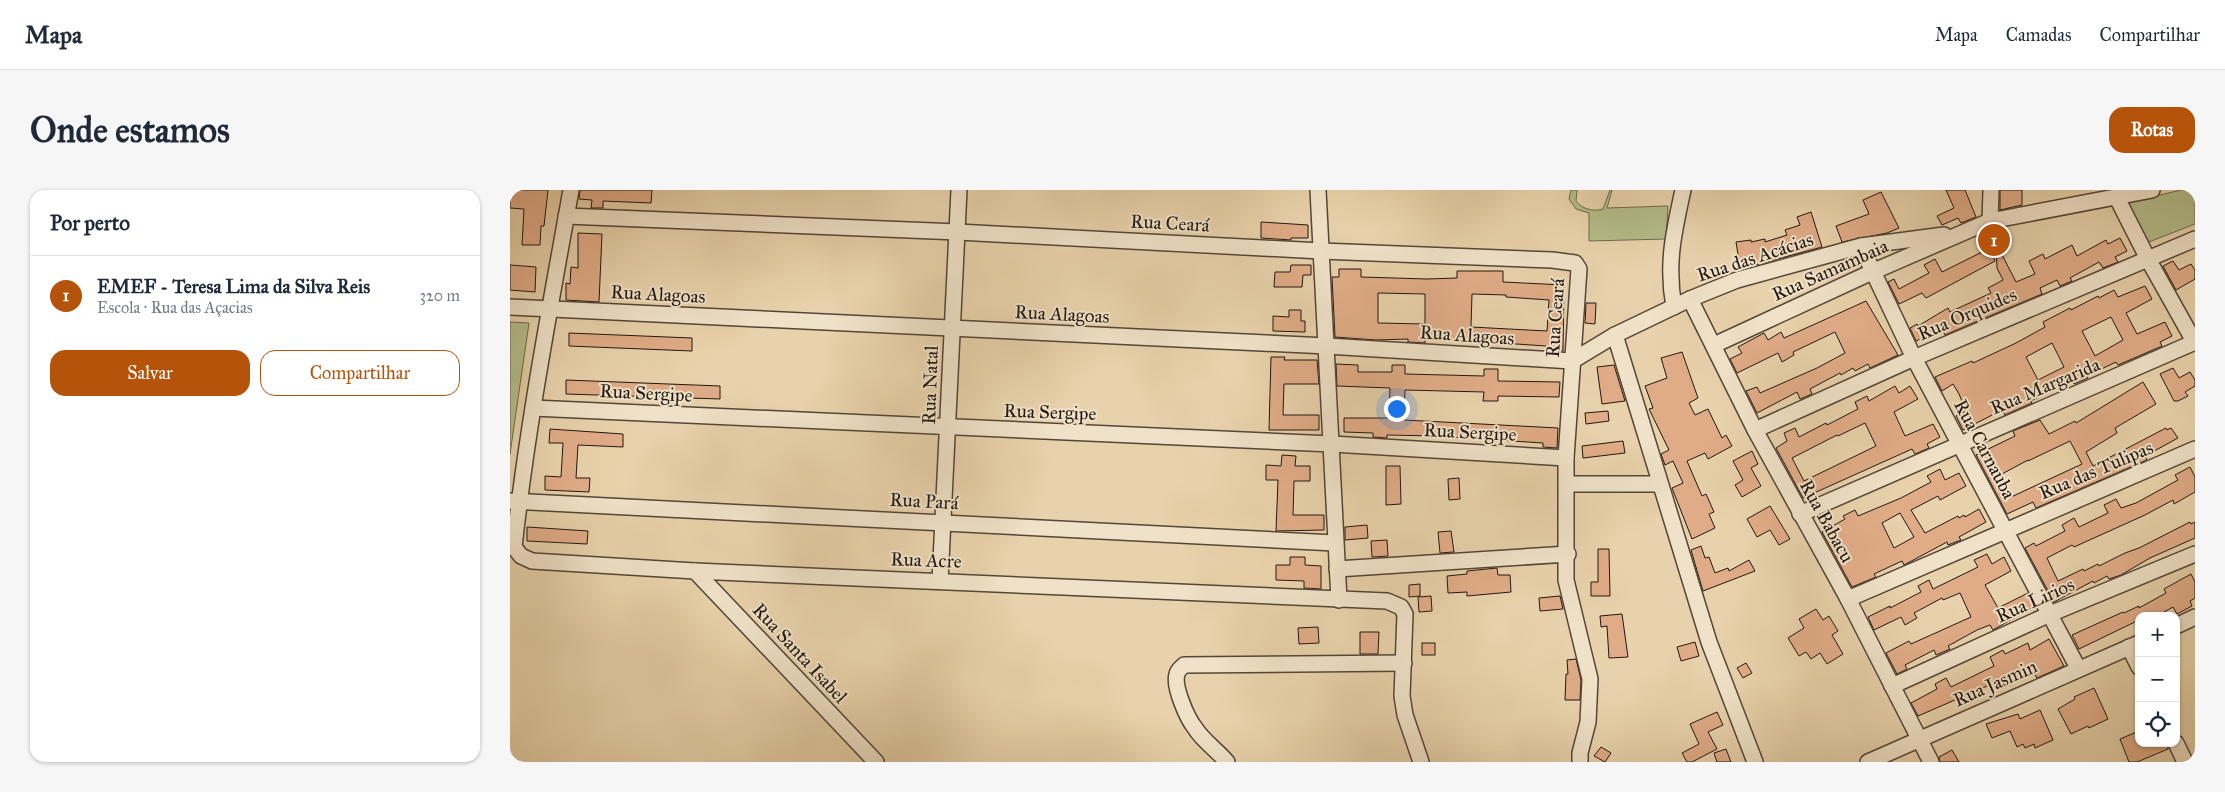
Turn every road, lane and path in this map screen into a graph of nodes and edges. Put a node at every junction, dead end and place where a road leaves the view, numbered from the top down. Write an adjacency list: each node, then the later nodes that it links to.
1 (571, 190): 8 (street)
2 (959, 190): 10 (street, Rua Natal)
3 (1318, 190): 14 (street)
4 (1683, 190): 19 (street)
5 (1992, 190): 9 (street)
6 (2152, 190): 7 (street)
7 (2117, 198): 9 (street); 15 (street)
8 (566, 216): 10 (street, Rua Ceará); 20 (street)
9 (1990, 221): 11 (street)
10 (958, 232): 14 (street, Rua Ceará); 21 (street, Rua Natal)
11 (1963, 232): 13 (street, Rua das Acácias); 16 (street, Rua Samambaia)
12 (2195, 238): 15 (street, Rua Orquides)
13 (1861, 246): 16 (street, Rua Carnauba); 17 (street, Rua das Acácias)
14 (1320, 251): 25 (street); 27 (street, Rua Ceará)
15 (2148, 260): 23 (street); 26 (street, Rua Orquides)
16 (1872, 272): 24 (street, Rua Samambaia); 26 (street, Rua Carnauba)
17 (1690, 299): 19 (street, Rua das Acácias); 24 (street, Rua Babacu)
18 (510, 307): 20 (street, Rua Alagoas)
19 (1674, 307): 22 (street, Rua das Acácias)
20 (550, 308): 21 (street, Rua Alagoas); 28 (street)
21 (952, 329): 25 (street, Rua Alagoas); 29 (street, Rua Natal)
22 (1615, 335): 27 (street, Rua das Acácias); 36 (street)
23 (2195, 343): 32 (street, Rua Margarida)
24 (1714, 345): 30 (street, Rua Babacu)
25 (1327, 346): 27 (street, Rua Alagoas); 31 (street)
26 (1914, 358): 30 (street, Rua Orquides); 32 (street, Rua Carnauba)
27 (1572, 361): 34 (street, Rua Ceará)
28 (533, 408): 29 (street, Rua Sergipe); 37 (street)
29 (949, 428): 31 (street, Rua Sergipe); 39 (street, Rua Natal)
30 (1755, 430): 38 (street, Rua Babacu)
31 (1332, 444): 34 (street, Rua Sergipe); 41 (street)
32 (1961, 444): 38 (street, Rua Margarida); 40 (street, Rua Carnauba)
33 (2195, 449): 40 (street, Rua das Tulipas)
34 (1566, 458): 35 (street, Rua Ceará)
35 (1566, 484): 36 (street); 42 (street, Rua Ceará)
36 (1660, 484): 62 (street)
37 (514, 501): 39 (street, Rua Pará); 45 (street, Rua Acre)
38 (1800, 514): 47 (street, Rua Babacu)
39 (944, 522): 41 (street, Rua Pará); 46 (street, Rua Natal)
40 (2005, 530): 47 (street, Rua das Tulipas); 49 (street, Rua Carnauba)
41 (1335, 543): 44 (street)
42 (1568, 554): 44 (street); 61 (street)
43 (2195, 554): 49 (street, Rua Lirios)
44 (1337, 569): 48 (street)
45 (695, 571): 46 (street, Rua Acre); 58 (street, Rua Santa Isabel)
46 (940, 581): 48 (street, Rua Acre)
47 (1848, 599): 55 (street, Rua Babacu)
48 (1339, 600): 53 (street, Rua Acre)
49 (2050, 614): 54 (street, Rua Carnauba); 55 (street, Rua Lirios)
50 (2195, 617): 51 (street)
51 (2180, 624)
52 (2134, 645): 54 (street, Rua Jasmin)
53 (1404, 663): 59 (street); 60 (street)
54 (2078, 668): 56 (street, Rua Jasmin)
55 (1892, 686): 56 (street, Rua Babacu)
56 (1919, 738): 63 (street, Rua Jasmin); 64 (street, Rua Babacu)
57 (2178, 747): 65 (street)
58 (876, 762)
59 (1227, 762)
60 (1421, 762)
61 (1580, 762)
62 (1755, 762)
63 (1868, 762)
64 (1931, 762)
65 (2185, 762)

